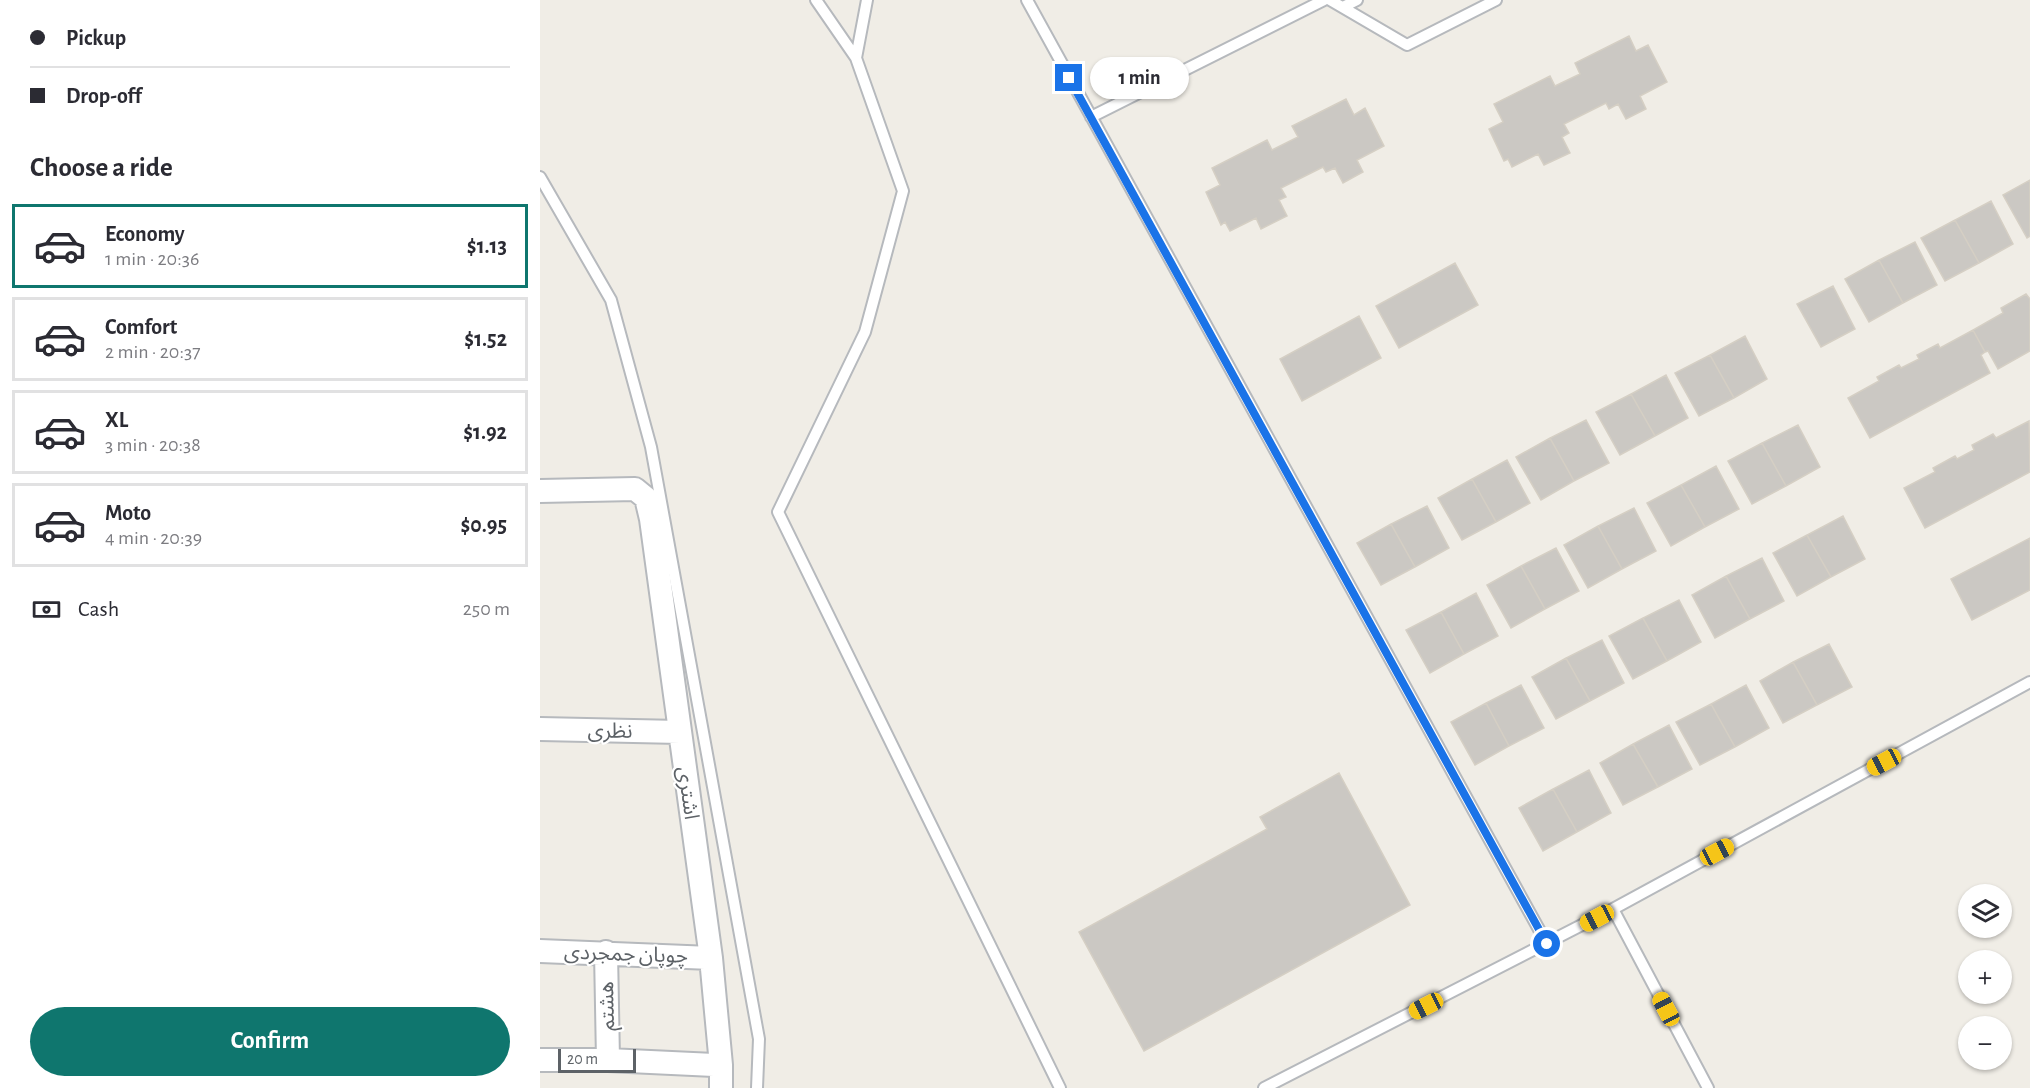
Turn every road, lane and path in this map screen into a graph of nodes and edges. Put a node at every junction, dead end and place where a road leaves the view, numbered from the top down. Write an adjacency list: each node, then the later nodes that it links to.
1 (816, 0): 9 (lane)
2 (867, 0): 9 (lane)
3 (1027, 0): 10 (lane)
4 (1324, 0): 10 (lane)
5 (1330, 0): 8 (lane)
6 (1357, 0): 8 (lane)
7 (1496, 0): 8 (lane)
8 (1343, 7)
9 (856, 58): 26 (lane)
10 (1091, 117): 17 (lane)
11 (540, 177): 25 (lane)
12 (543, 485): 15 (street, اشتری)
13 (2030, 682): 16 (lane)
14 (540, 729): 15 (street, نظری)
15 (680, 732): 20 (street, اشتری)
16 (1613, 909): 17 (lane); 28 (lane)
17 (1547, 944): 27 (lane)
18 (540, 951): 19 (street, چوپان جمجردی)
19 (606, 952): 20 (street, چوپان جمجردی); 22 (street, هشتم)
20 (711, 958): 24 (street, اشتری)
21 (540, 1060): 22 (street, هشتم)
22 (608, 1060): 23 (street, هشتم)
23 (714, 1065)
24 (721, 1088)
25 (757, 1088)
26 (1060, 1088)
27 (1264, 1088)
28 (1708, 1088)

